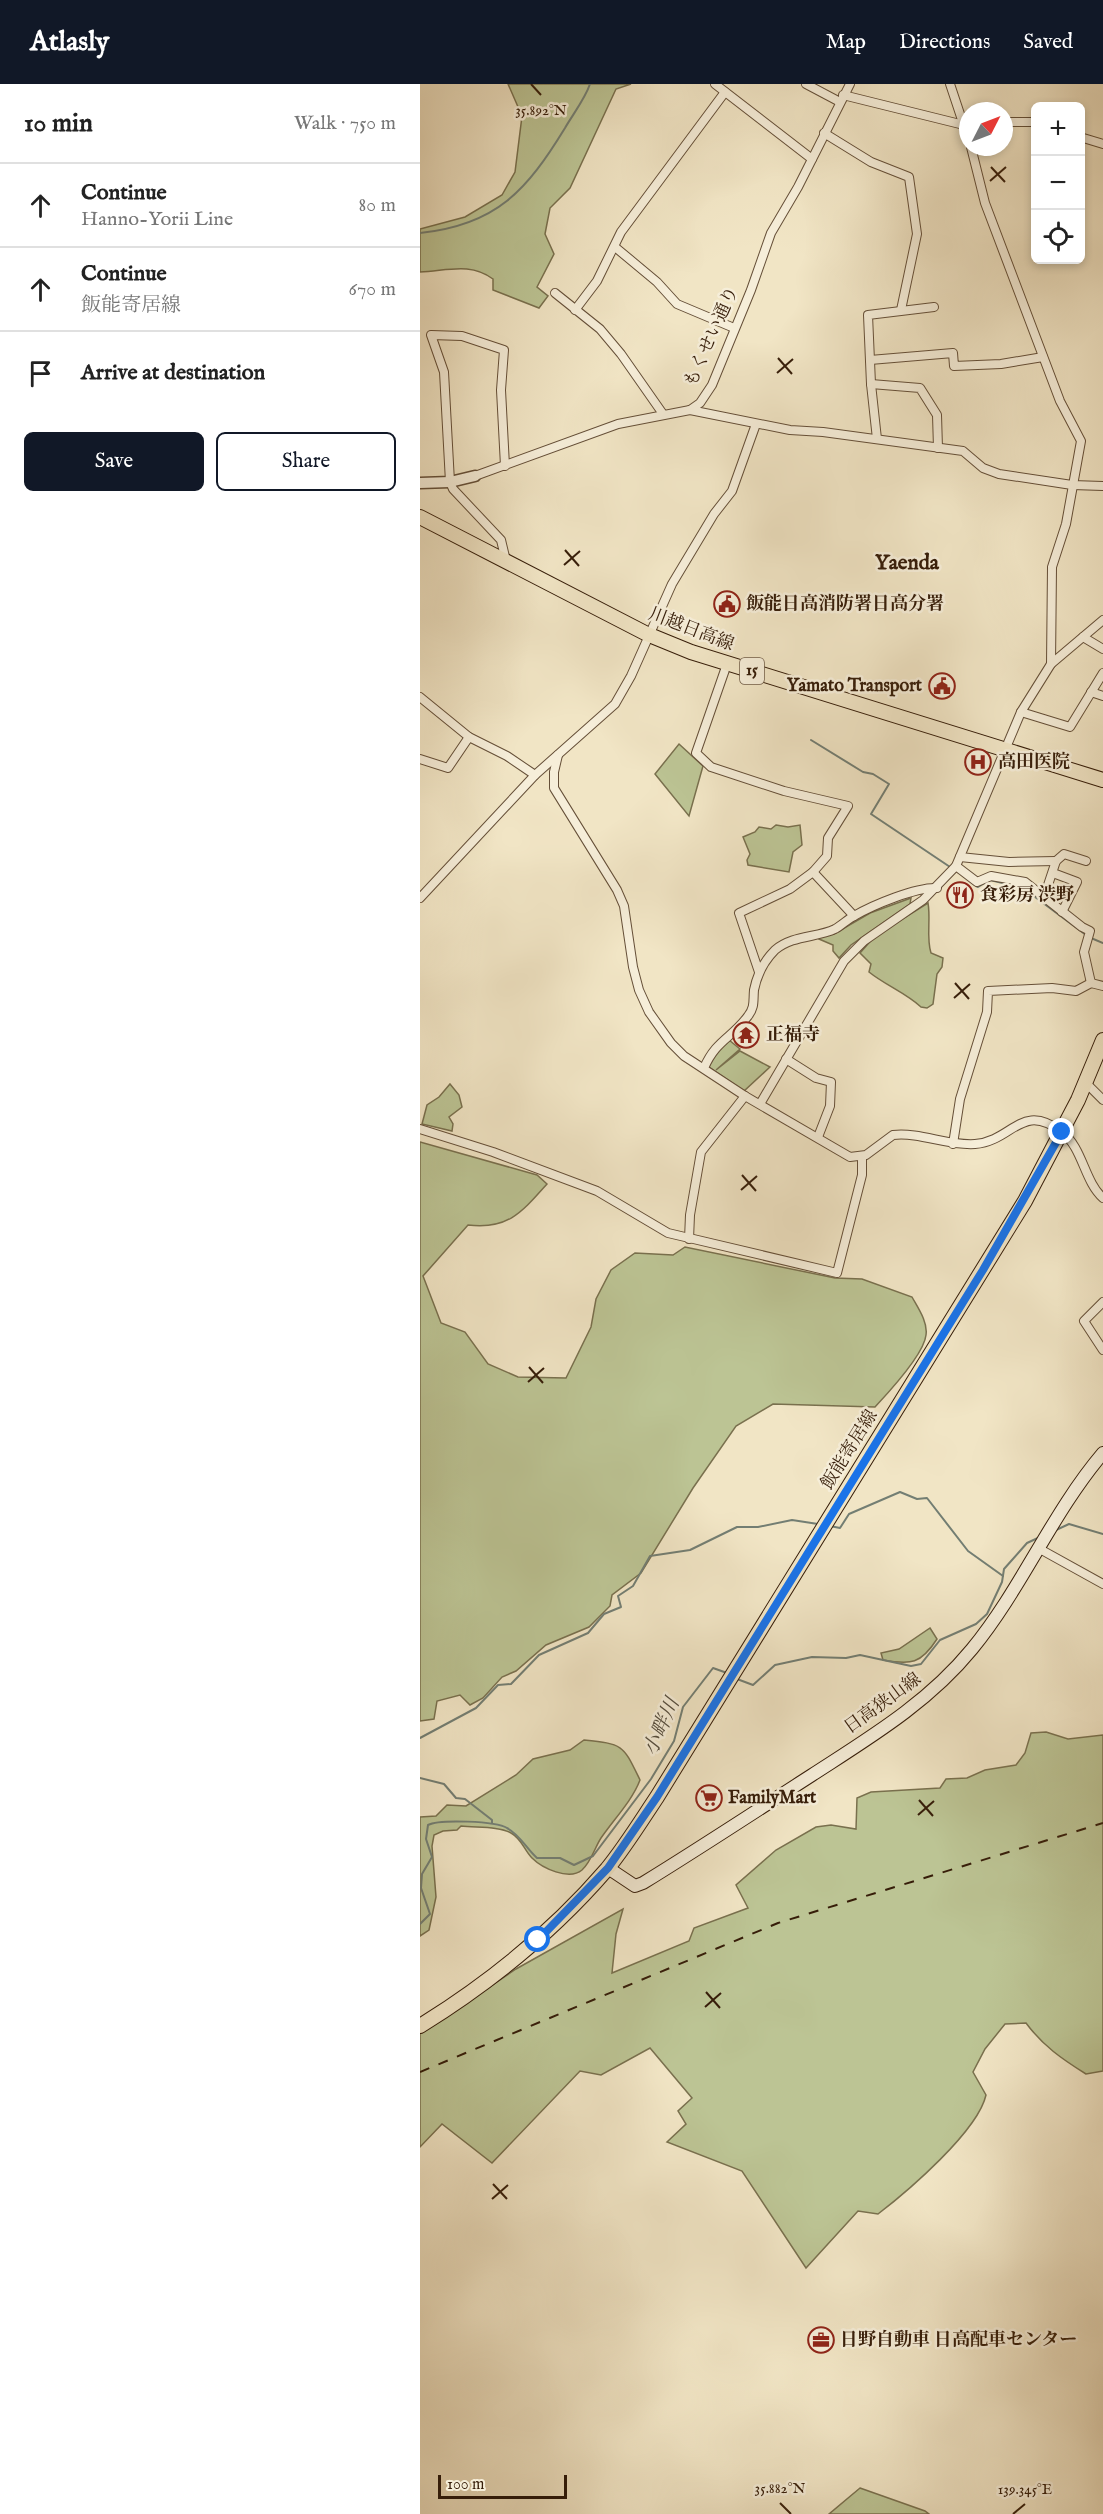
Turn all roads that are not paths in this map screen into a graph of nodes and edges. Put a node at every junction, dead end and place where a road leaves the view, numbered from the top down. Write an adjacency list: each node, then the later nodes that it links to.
1 (715, 84): 5 (street)
2 (806, 84): 6 (street)
3 (850, 84): 6 (street, もくせい通り)
4 (950, 84): 7 (street)
5 (725, 92): 15 (street); 16 (street)
6 (842, 99): 10 (street); 11 (street, もくせい通り)
7 (959, 108)
8 (1013, 122): 9 (street)
9 (1031, 122)
10 (959, 124)
11 (824, 133): 15 (street, もくせい通り); 20 (street)
12 (1085, 139): 13 (street)
13 (1103, 144)
14 (973, 156): 22 (street)
15 (812, 159): 21 (street, もくせい通り)
16 (615, 247): 19 (street); 21 (street)
17 (555, 293): 19 (street)
18 (934, 308): 20 (street)
19 (575, 310): 26 (street)
20 (900, 310): 23 (street)
21 (734, 328): 25 (street, もくせい通り)
22 (1043, 357): 23 (street); 34 (street)
23 (870, 360): 24 (street)
24 (870, 384): 28 (street); 29 (street)
25 (690, 410): 26 (street, もくせい通り); 27 (street)
26 (663, 414): 30 (street, もくせい通り)
27 (756, 424): 28 (street); 39 (street)
28 (877, 439): 29 (street)
29 (938, 448): 34 (street)
30 (505, 466): 31 (street, もくせい通り); 32 (street)
31 (475, 476): 32 (street, もくせい通り)
32 (450, 482): 33 (street, もくせい通り); 37 (street)
33 (420, 483)
34 (1071, 485): 35 (street); 43 (street)
35 (1103, 486)
36 (420, 517): 37 (main road, 川越日高線 / 15)
37 (506, 561): 39 (main road, 川越日高線 / 15)
38 (1103, 620): 40 (street)
39 (647, 634): 42 (main road, 川越日高線 / 15); 51 (street)
40 (1083, 637): 41 (street); 43 (street)
41 (1103, 649)
42 (727, 664): 50 (main road, 川越日高線 / 15); 58 (street)
43 (1051, 664): 48 (street)
44 (1103, 673): 45 (street)
45 (1091, 692): 46 (street); 48 (street)
46 (1103, 696)
47 (420, 697): 49 (street)
48 (1022, 712): 50 (street)
49 (469, 737): 52 (street); 53 (street)
50 (1005, 750): 54 (main road, 川越日高線 / 15); 57 (street)
51 (558, 755): 53 (street); 70 (street)
52 (420, 759)
53 (535, 775): 62 (street)
54 (1103, 780)
55 (1056, 861): 56 (street); 57 (street); 59 (street)
56 (1086, 861)
57 (958, 862): 60 (street); 61 (street)
58 (813, 872): 64 (street); 65 (street)
59 (1053, 873): 61 (street); 63 (street)
60 (937, 888): 64 (street); 69 (street)
61 (1044, 897): 63 (street)
62 (420, 898)
63 (1062, 912): 66 (street)
64 (854, 916): 65 (street)
65 (759, 972): 70 (street)
66 (1091, 983): 67 (street); 78 (street)
67 (1103, 986)
68 (1103, 1040): 71 (main road, 飯能寄居線)
69 (786, 1059): 74 (street); 77 (street)
70 (704, 1068): 72 (street)
71 (1095, 1087): 73 (street); 76 (main road, 飯能寄居線)
72 (745, 1096): 74 (street); 82 (street)
73 (1103, 1100)
74 (760, 1104): 77 (street)
75 (420, 1130): 82 (street)
76 (1062, 1132): 78 (street); 80 (street); 88 (main road, 飯能寄居線)
77 (818, 1137): 79 (street)
78 (953, 1144): 79 (street)
79 (862, 1157): 82 (street)
80 (1101, 1197): 81 (street)
81 (1103, 1205)
82 (689, 1239)
83 (1103, 1302): 84 (street)
84 (1103, 1350)
85 (1103, 1453): 86 (main road, 日高狭山線)
86 (1039, 1544): 87 (street); 88 (main road, 日高狭山線)
87 (1103, 1584)
88 (608, 1868): 89 (main road, 飯能寄居線)
89 (420, 2026)

